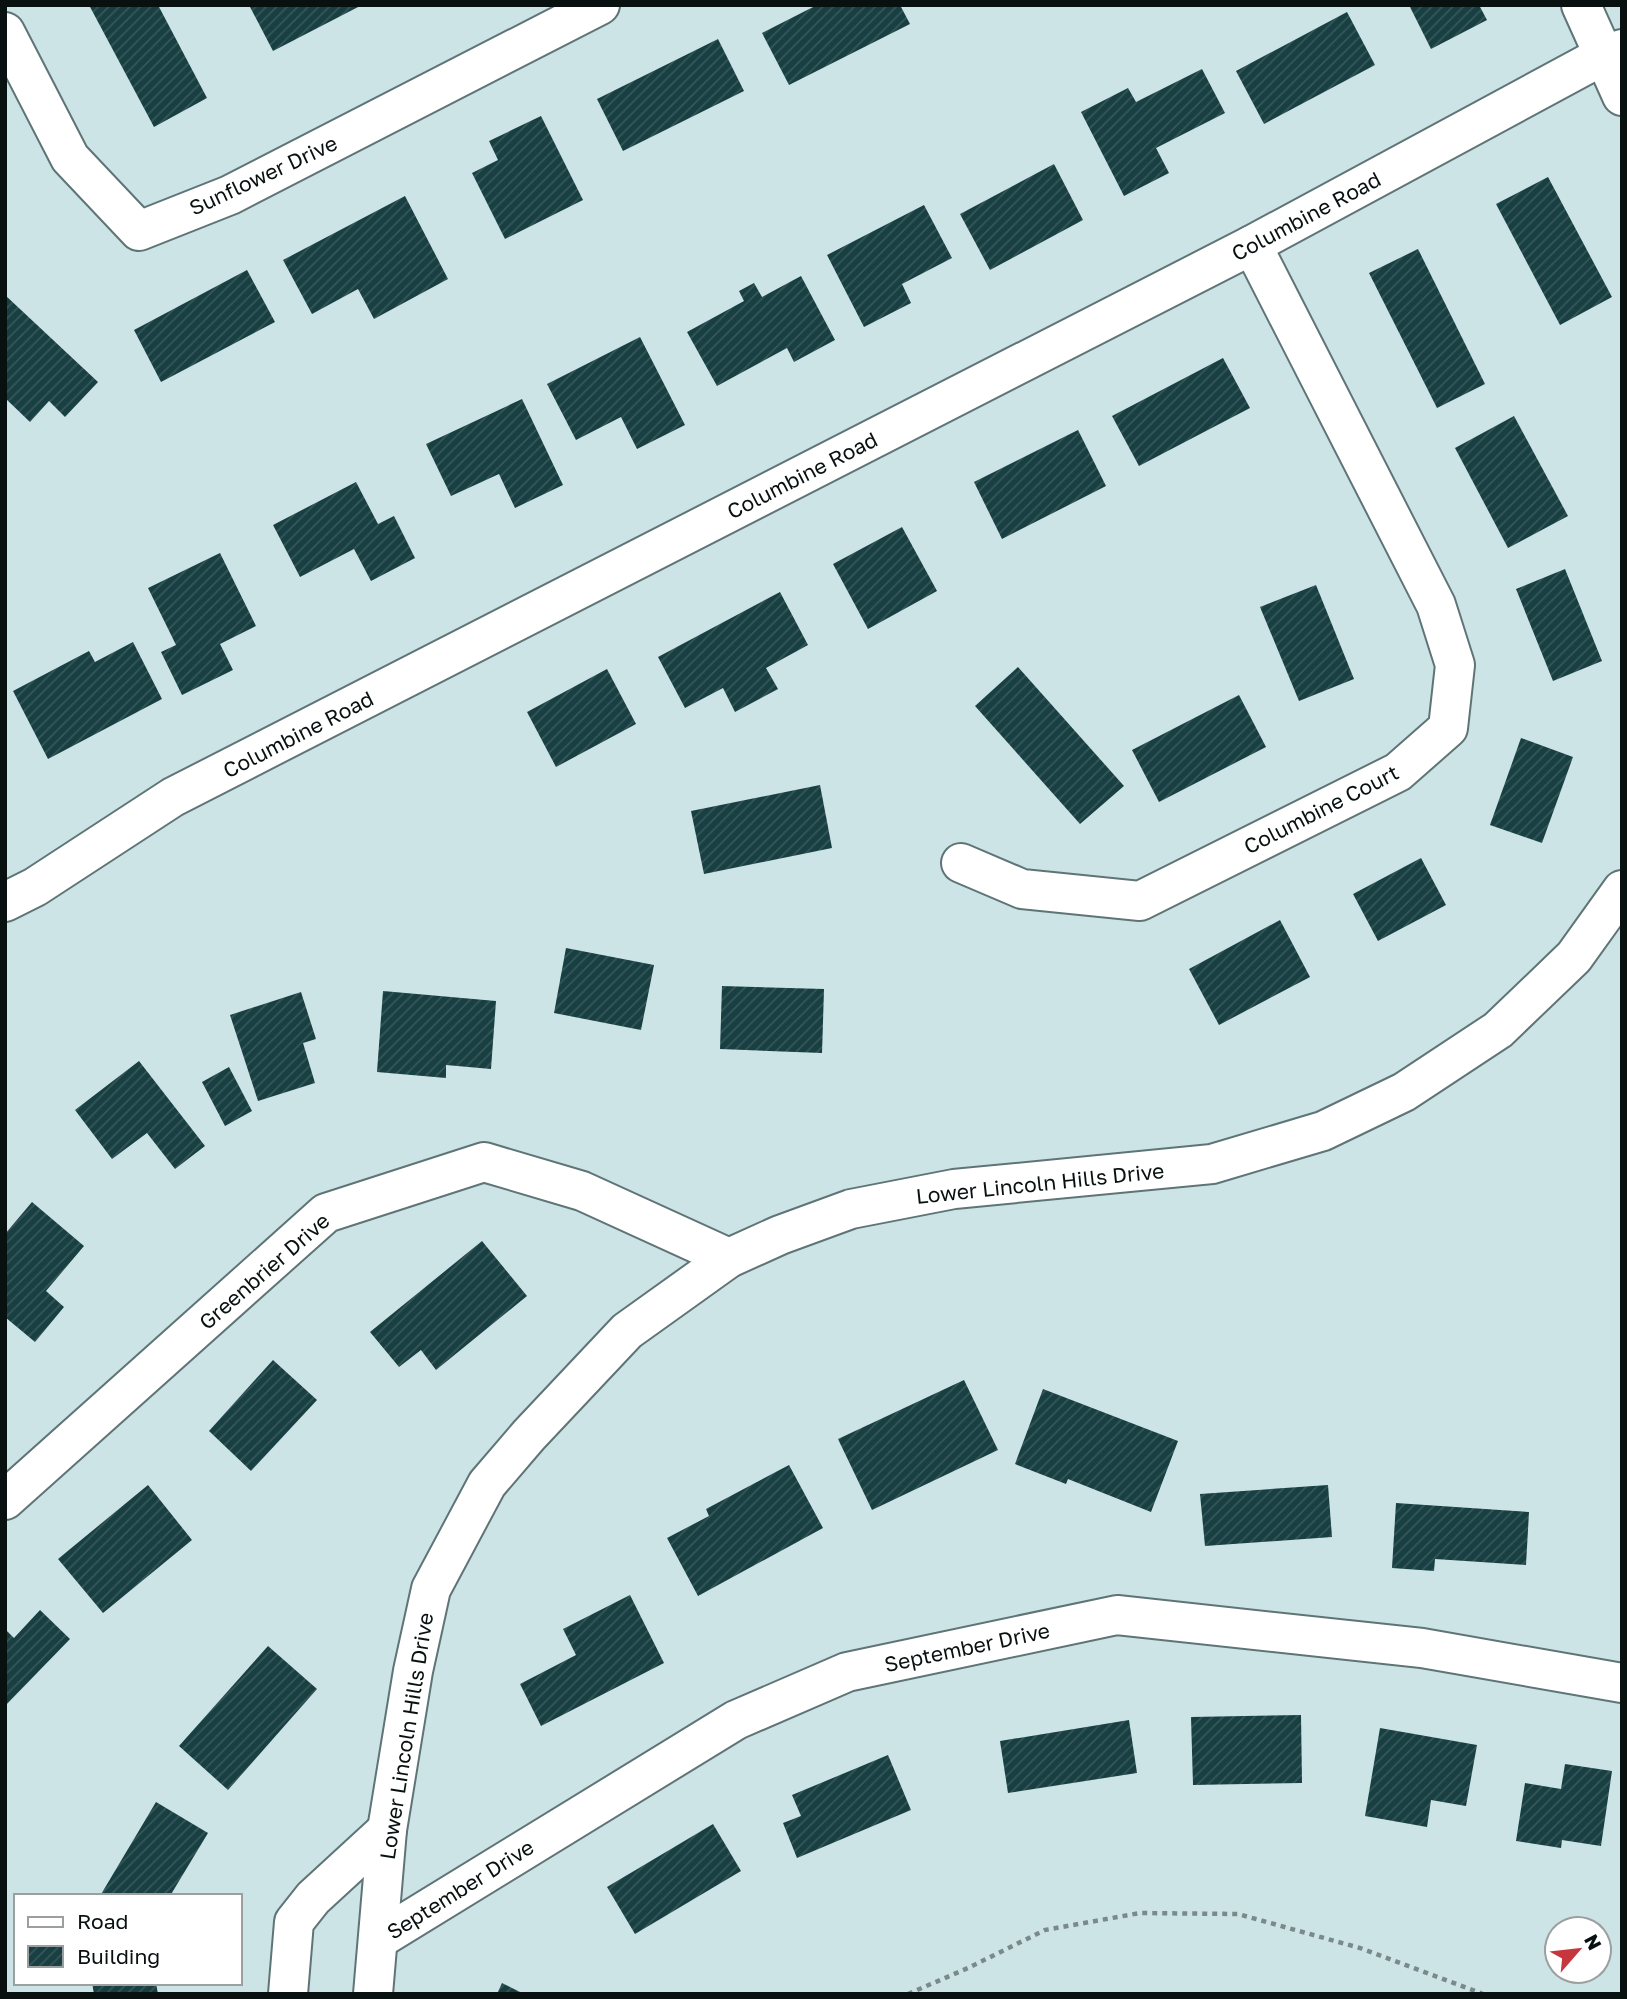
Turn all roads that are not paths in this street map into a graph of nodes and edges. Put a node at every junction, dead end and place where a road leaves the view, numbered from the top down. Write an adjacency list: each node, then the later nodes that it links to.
1 (600, 5): 3 (street, Sunflower Drive)
2 (1581, 5): 4 (street)
3 (5, 32)
4 (1613, 52): 5 (street); 6 (street, Columbine Road)
5 (1622, 96)
6 (1252, 245): 7 (street, Columbine Court); 9 (street, Columbine Road)
7 (961, 863)
8 (1622, 890): 10 (street, Lower Lincoln Hills Drive)
9 (5, 902)
10 (729, 1258): 11 (street, Greenbrier Drive); 13 (street, Lower Lincoln Hills Drive)
11 (5, 1500)
12 (1622, 1683): 14 (street, September Drive)
13 (387, 1830): 14 (street, Lower Lincoln Hills Drive); 15 (street)
14 (379, 1939): 16 (street, Lower Lincoln Hills Drive)
15 (288, 1994)
16 (373, 1994)

